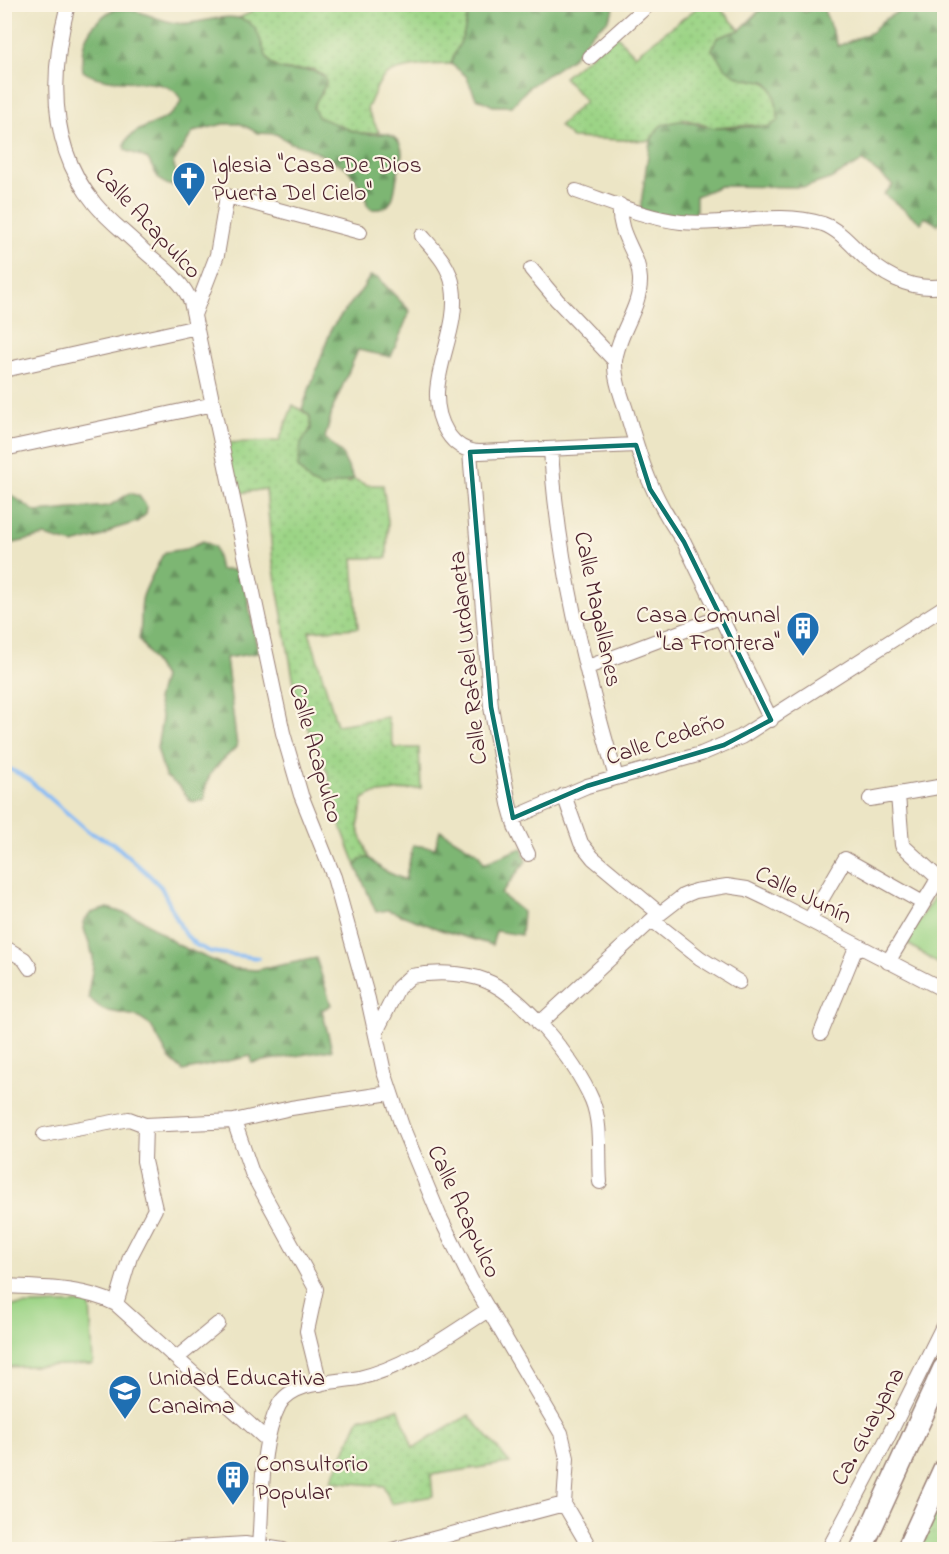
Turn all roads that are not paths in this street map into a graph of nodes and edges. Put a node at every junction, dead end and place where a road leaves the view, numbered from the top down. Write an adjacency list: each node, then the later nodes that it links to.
1 (68, 4): 10 (street, Calle Acapulco)
2 (649, 4): 3 (street)
3 (590, 57)
4 (576, 191): 5 (street)
5 (620, 205): 9 (street); 11 (street)
6 (360, 232): 10 (street)
7 (422, 237): 17 (street)
8 (531, 269): 11 (street)
9 (945, 286)
10 (196, 321): 12 (street); 13 (street, Calle Acapulco)
11 (615, 361): 14 (street)
12 (4, 370)
13 (214, 404): 15 (street); 40 (street, Calle Acapulco)
14 (636, 445): 16 (street); 19 (street)
15 (4, 449)
16 (551, 449): 17 (street); 20 (street, Calle Magallanes)
17 (470, 452): 27 (street, Calle Rafael Urdaneta)
18 (945, 607): 21 (street, Calle Cedeño)
19 (720, 616): 20 (street); 21 (street)
20 (588, 667): 22 (street, Calle Magallanes)
21 (771, 720): 22 (street, Calle Cedeño)
22 (616, 777): 24 (street, Calle Cedeño)
23 (945, 786): 25 (street)
24 (564, 795): 27 (street, Calle Cedeño); 31 (street)
25 (897, 795): 26 (street); 29 (street)
26 (870, 800)
27 (513, 818): 28 (street, Calle Rafael Urdaneta)
28 (528, 854)
29 (940, 887): 30 (street)
30 (923, 903): 32 (street); 35 (street)
31 (656, 917): 32 (street, Calle Junín); 37 (street); 39 (street, Calle Junín)
32 (810, 919): 33 (street, Calle Junín)
33 (857, 945): 35 (street, Calle Junín); 41 (street)
34 (4, 947): 36 (street)
35 (888, 962): 38 (street, Calle Junín)
36 (30, 968)
37 (739, 982)
38 (945, 990)
39 (539, 1024): 40 (street); 46 (street)
40 (376, 1032): 42 (street, Calle Acapulco)
41 (821, 1033)
42 (390, 1093): 43 (street); 49 (street, Calle Acapulco)
43 (234, 1121): 44 (street); 54 (street)
44 (145, 1125): 45 (street); 48 (street)
45 (44, 1136)
46 (600, 1182)
47 (4, 1286): 48 (street)
48 (116, 1304): 52 (street)
49 (488, 1310): 54 (street); 57 (street, Calle Acapulco)
50 (219, 1324): 52 (street)
51 (945, 1324): 63 (street, Ca. Guayana)
52 (178, 1357): 55 (street)
53 (945, 1368): 64 (main road)
54 (320, 1384): 55 (street)
55 (266, 1438): 58 (street)
56 (945, 1468): 65 (main road)
57 (564, 1504): 61 (street); 62 (street)
58 (256, 1546): 59 (street); 60 (street)
59 (148, 1550)
60 (283, 1550)
61 (392, 1550)
62 (591, 1550)
63 (828, 1550)
64 (861, 1550)
65 (907, 1550)

